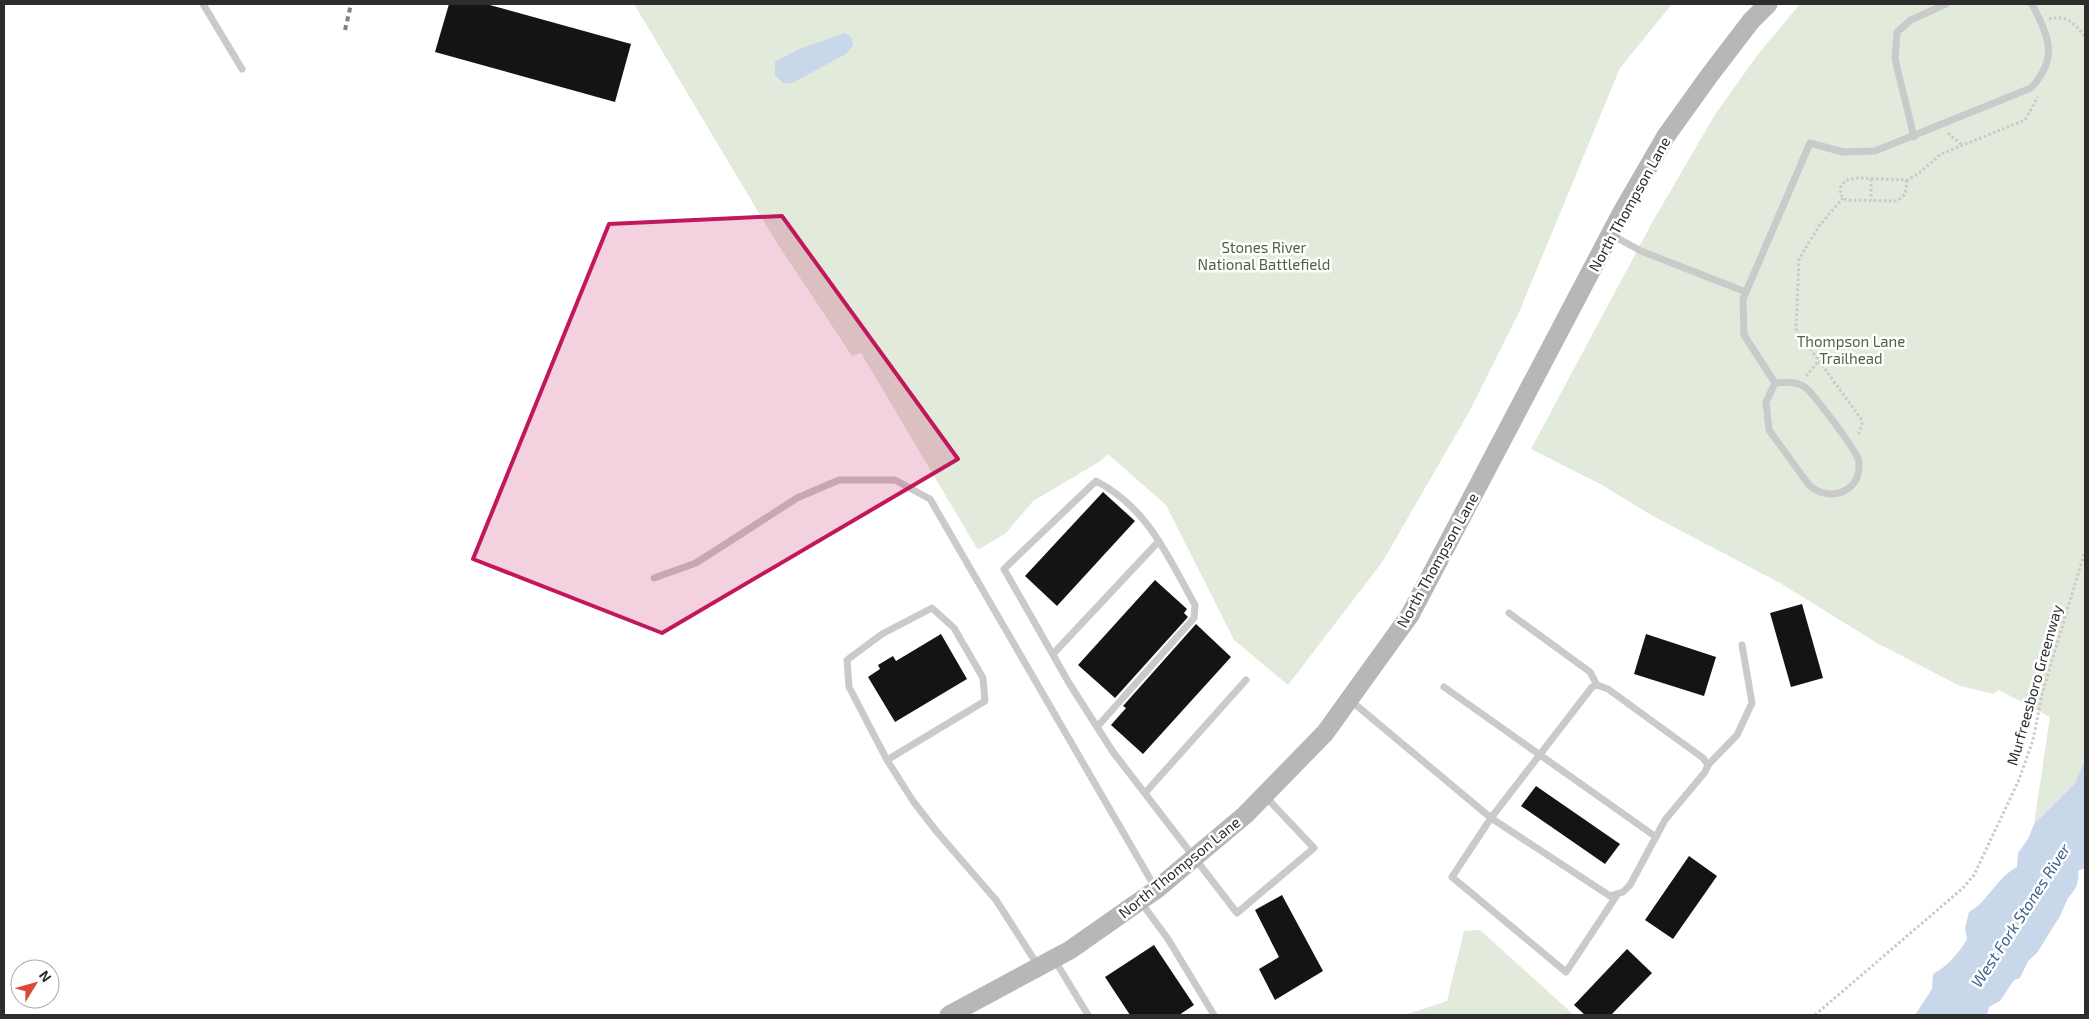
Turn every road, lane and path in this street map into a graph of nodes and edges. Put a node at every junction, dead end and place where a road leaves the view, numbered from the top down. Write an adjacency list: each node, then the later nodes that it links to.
1 (203, 4): 7 (lane)
2 (1768, 4): 14 (main road, North Thompson Lane)
3 (1946, 4): 9 (lane)
4 (2032, 4): 5 (lane)
5 (2041, 22): 6 (path); 9 (lane)
6 (2085, 36)
7 (242, 69)
8 (1948, 134): 10 (path)
9 (1914, 137): 15 (lane)
10 (1962, 145)
11 (1871, 179): 12 (path); 12 (path); 13 (path)
12 (1843, 198): 16 (path)
13 (1871, 200)
14 (1610, 234): 15 (lane); 29 (main road, North Thompson Lane)
15 (1746, 292): 17 (lane)
16 (1818, 362): 18 (path); 19 (path)
17 (1776, 383): 18 (lane); 18 (lane)
18 (1799, 384)
19 (1858, 442)
20 (1159, 541): 25 (lane); 25 (lane); 30 (lane)
21 (2085, 551): 46 (path, Murfreesboro Greenway)
22 (654, 578): 39 (lane)
23 (1509, 613): 27 (lane)
24 (1742, 645): 33 (lane)
25 (1053, 654): 30 (lane)
26 (1246, 680): 34 (lane)
27 (1597, 685): 31 (lane); 33 (lane)
28 (1444, 686): 31 (lane)
29 (1350, 699): 35 (main road, North Thompson Lane); 36 (lane)
30 (1097, 727): 34 (lane)
31 (1540, 755): 36 (lane); 37 (lane)
32 (887, 760): 32 (lane); 42 (lane)
33 (1708, 765): 37 (lane)
34 (1144, 793): 38 (lane)
35 (1264, 795): 38 (main road, North Thompson Lane); 38 (lane)
36 (1491, 818): 40 (lane); 40 (lane)
37 (1656, 837): 40 (lane)
38 (1195, 857): 39 (main road, North Thompson Lane)
39 (1157, 889): 41 (main road, North Thompson Lane)
40 (1617, 896)
41 (1140, 901): 42 (main road, North Thompson Lane); 45 (lane)
42 (1046, 963): 43 (main road, North Thompson Lane); 44 (lane)
43 (949, 1015)
44 (1088, 1015)
45 (1214, 1015)
46 (1815, 1015)

